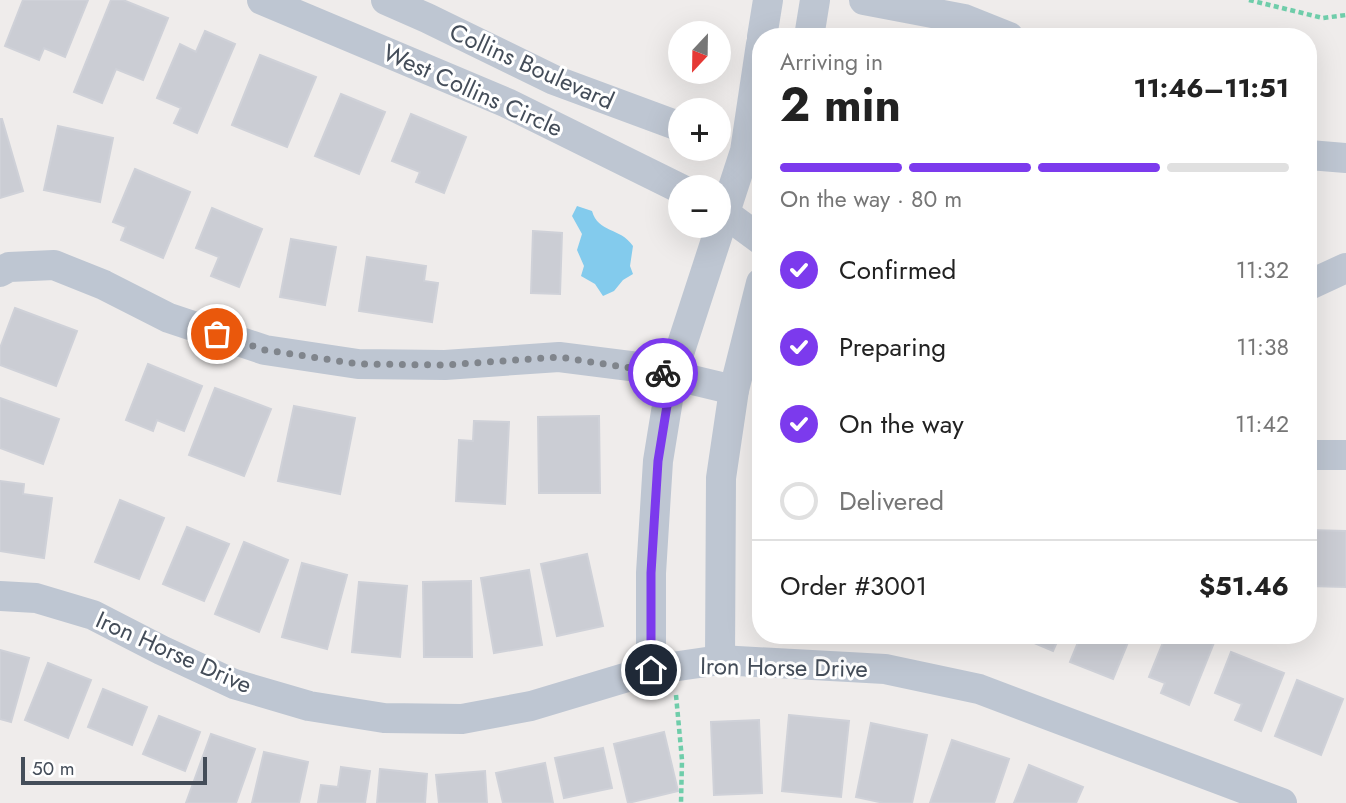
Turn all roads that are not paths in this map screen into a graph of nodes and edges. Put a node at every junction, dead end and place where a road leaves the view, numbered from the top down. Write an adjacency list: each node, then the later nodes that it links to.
1 (262, 0): 14 (street, West Collins Circle)
2 (386, 0): 10 (street, Collins Boulevard)
3 (768, 0): 6 (street)
4 (815, 0): 7 (street)
5 (864, 0): 8 (street)
6 (763, 28)
7 (810, 28)
8 (986, 28)
9 (752, 94): 11 (street)
10 (668, 122)
11 (742, 149): 15 (street)
12 (1317, 156): 13 (street)
13 (1346, 158)
14 (668, 183)
15 (731, 183)
16 (731, 217): 17 (street)
17 (752, 233)
18 (714, 238): 23 (street)
19 (1346, 268): 21 (street)
20 (0, 272): 23 (street)
21 (1317, 281)
22 (752, 319): 24 (street)
23 (672, 375): 24 (street); 29 (street)
24 (734, 390): 28 (street)
25 (1317, 455): 26 (street)
26 (1346, 455)
27 (0, 596): 29 (street, Iron Horse Drive)
28 (720, 660): 29 (street, Iron Horse Drive); 30 (street, Iron Horse Drive)
29 (651, 670)
30 (1282, 803)

